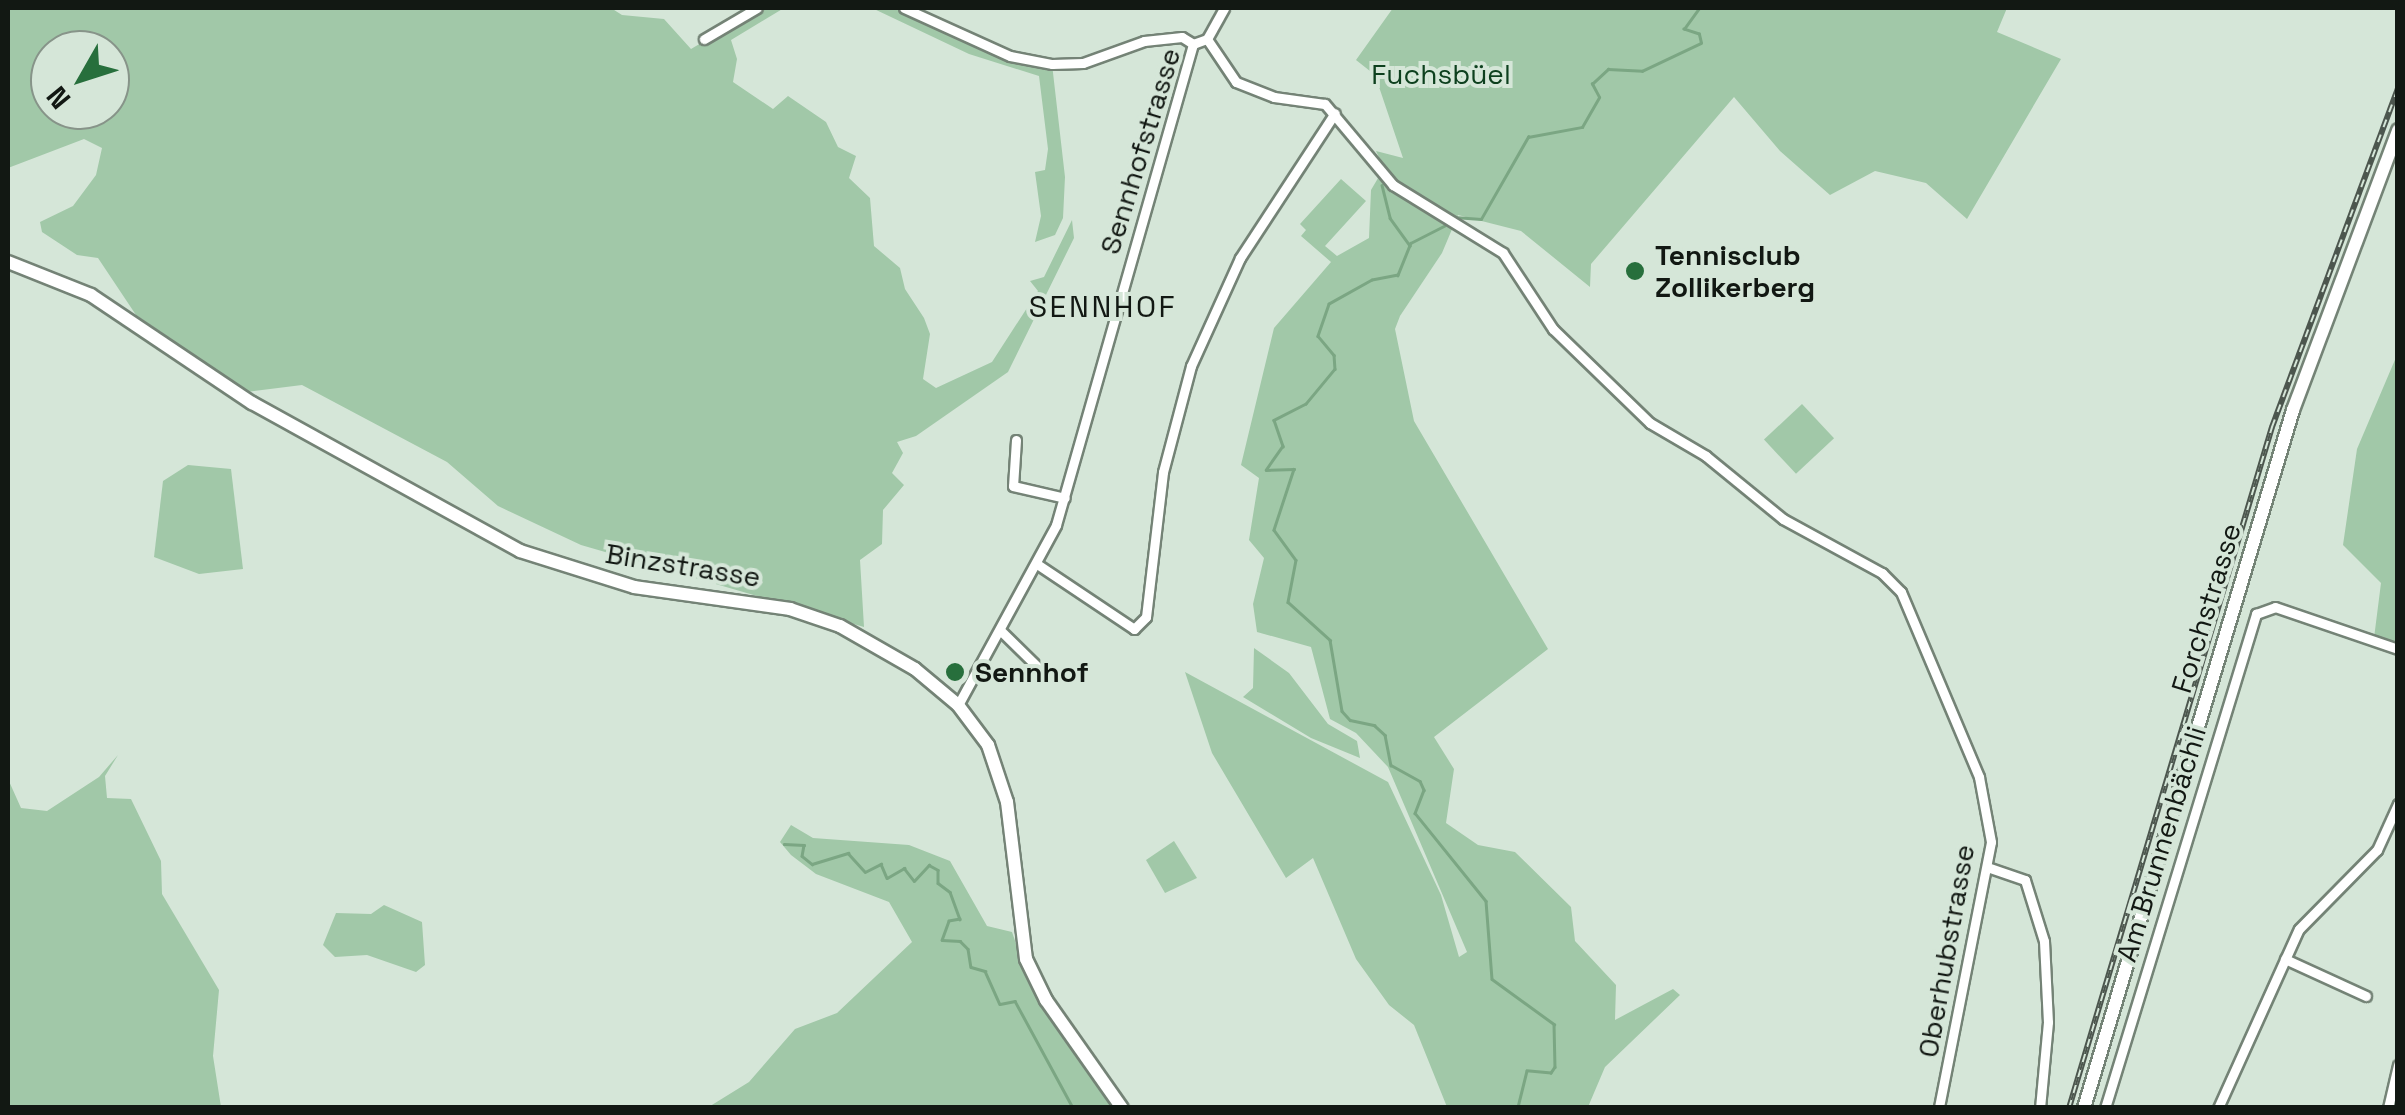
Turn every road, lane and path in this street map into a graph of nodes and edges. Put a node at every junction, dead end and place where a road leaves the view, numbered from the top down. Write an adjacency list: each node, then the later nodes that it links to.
1 (757, 8): 4 (street)
2 (904, 8): 6 (street)
3 (1224, 8): 5 (street, Sennhofstrasse)
4 (704, 38)
5 (1207, 39): 6 (street, Sennhofstrasse); 7 (street)
6 (1193, 44): 11 (street, Sennhofstrasse)
7 (1336, 114): 12 (street); 18 (street, Oberhubstrasse)
8 (2398, 130): 25 (main road, Forchstrasse)
9 (8, 262): 16 (main road, Binzstrasse)
10 (1016, 440): 11 (street)
11 (1065, 498): 12 (street, Sennhofstrasse)
12 (1036, 564): 13 (street, Sennhofstrasse)
13 (1000, 630): 15 (street); 16 (street, Sennhofstrasse)
14 (2398, 649): 26 (street, Am Brunnenbächli)
15 (1047, 676)
16 (958, 705): 22 (main road, Binzstrasse)
17 (2398, 804): 19 (street)
18 (1990, 868): 23 (street, Oberhubstrasse); 24 (street)
19 (2285, 958): 20 (street); 27 (street)
20 (2366, 996)
21 (2398, 1064): 28 (street)
22 (1122, 1108)
23 (1940, 1108)
24 (2040, 1108)
25 (2084, 1108)
26 (2105, 1108)
27 (2218, 1108)
28 (2388, 1108)

